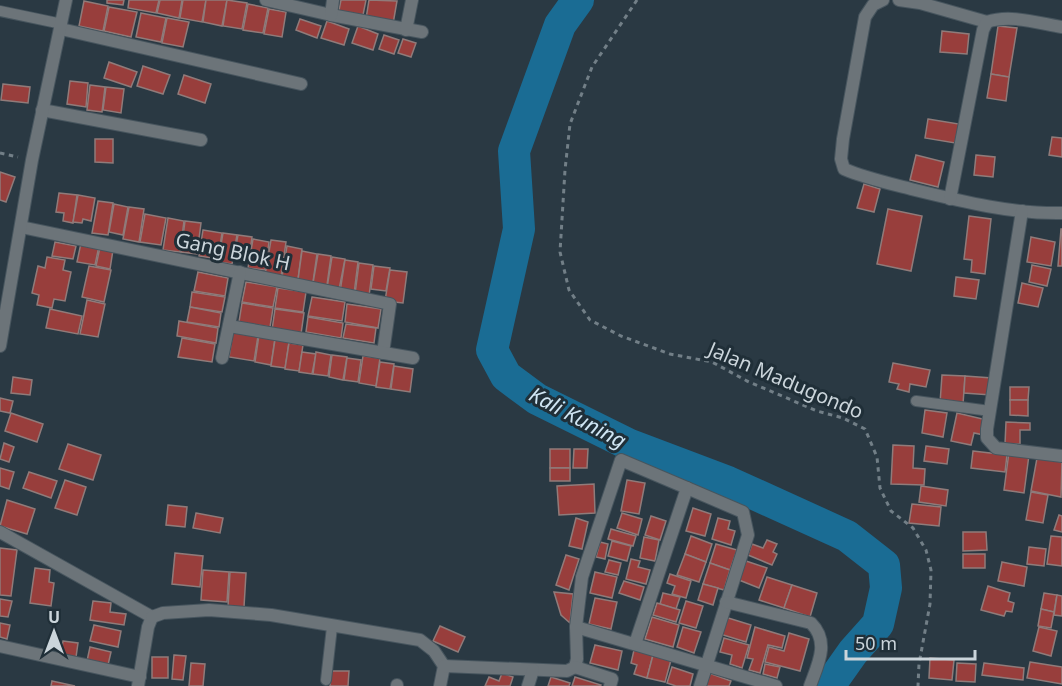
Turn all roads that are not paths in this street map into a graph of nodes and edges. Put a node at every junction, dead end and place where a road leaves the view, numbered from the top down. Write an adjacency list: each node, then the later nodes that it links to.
1 (66, 0): 10 (street)
2 (266, 0): 8 (street)
3 (333, 0): 8 (street)
4 (412, 0): 12 (street)
5 (883, 0): 17 (street)
6 (899, 0): 9 (street)
7 (0, 11): 10 (lane)
8 (331, 15): 12 (street)
9 (987, 22): 11 (street); 17 (street)
10 (61, 27): 14 (street); 15 (street)
11 (1062, 27)
12 (406, 30): 13 (street)
13 (422, 32)
14 (301, 84)
15 (42, 110): 16 (street); 20 (street)
16 (201, 140)
17 (950, 199): 18 (street)
18 (1022, 211): 19 (street); 28 (street)
19 (1062, 213)
20 (21, 226): 21 (street, Gang Blok H); 23 (street)
21 (240, 272): 22 (street); 24 (street, Gang Blok H)
22 (229, 326): 24 (street); 25 (street)
23 (0, 346)
24 (383, 353): 26 (street)
25 (222, 358)
26 (413, 358)
27 (916, 401): 28 (lane)
28 (990, 411): 29 (street)
29 (1062, 456)
30 (687, 488): 32 (street); 35 (street); 36 (street)
31 (0, 532): 33 (street)
32 (726, 602): 40 (street); 50 (street)
33 (152, 617): 34 (street); 43 (street)
34 (332, 627): 38 (street); 42 (lane)
35 (576, 627): 36 (street); 39 (street)
36 (634, 644): 40 (street)
37 (0, 646): 43 (street)
38 (444, 666): 41 (street); 45 (street)
39 (575, 667): 41 (street); 47 (street)
40 (706, 667): 44 (street); 48 (street)
41 (533, 670): 46 (street)
42 (326, 680)
43 (139, 681)
44 (750, 682): 49 (street)
45 (440, 686)
46 (528, 686)
47 (610, 686)
48 (700, 686)
49 (776, 686)
50 (810, 686)

